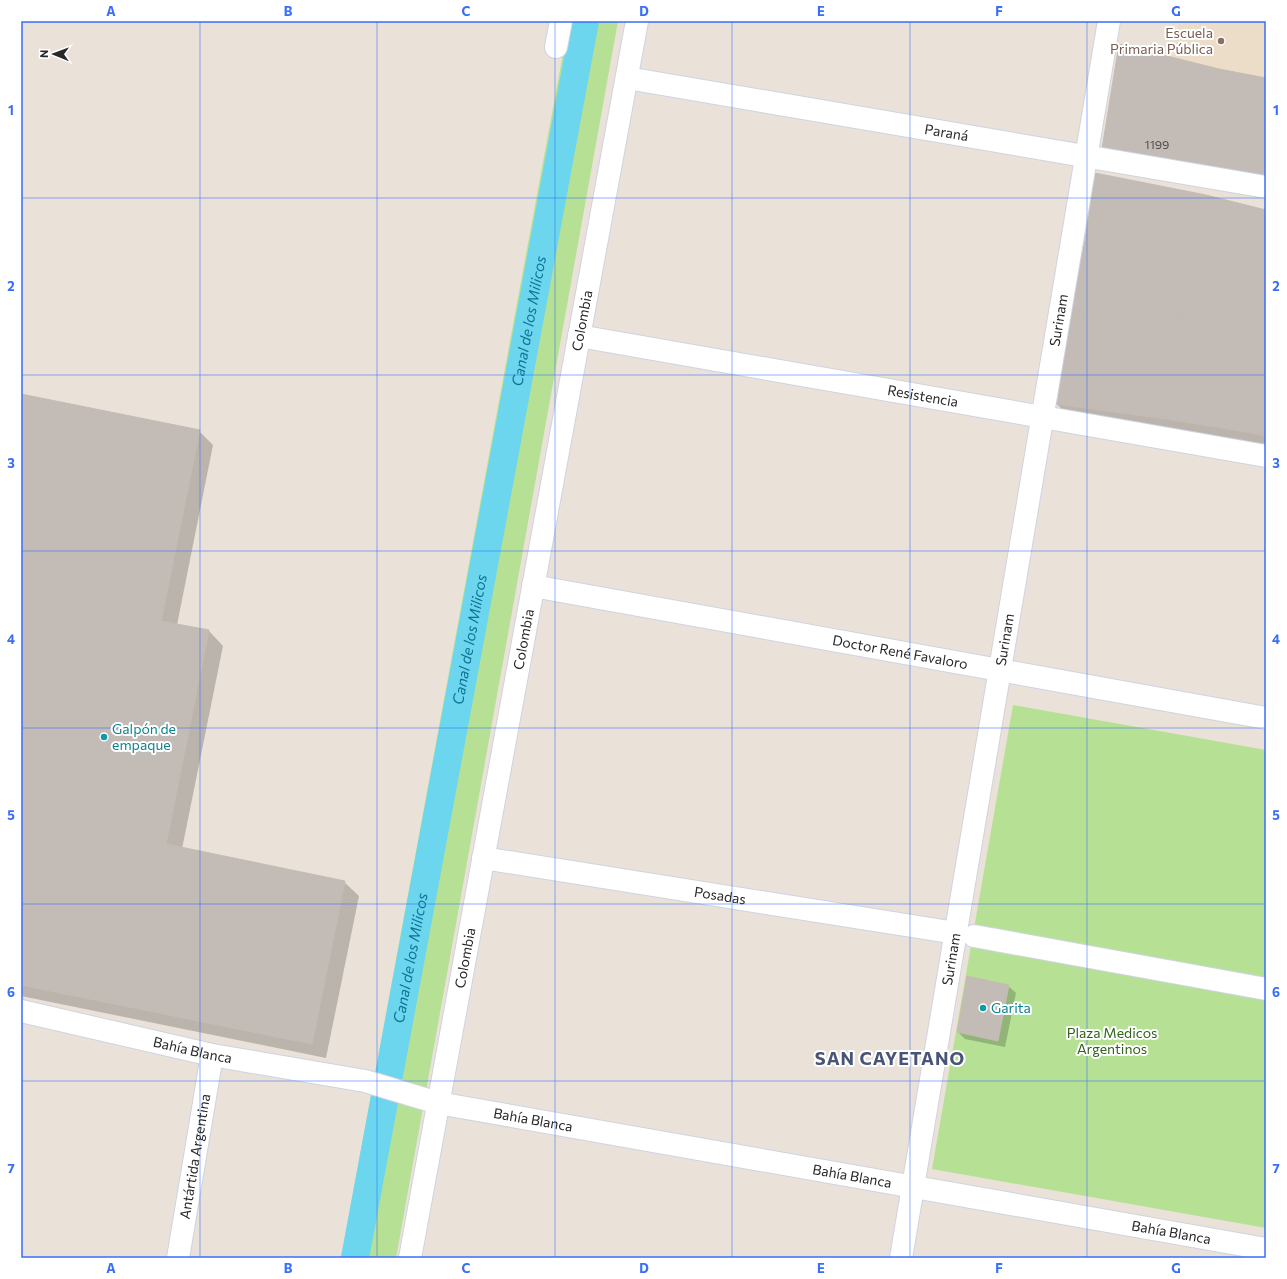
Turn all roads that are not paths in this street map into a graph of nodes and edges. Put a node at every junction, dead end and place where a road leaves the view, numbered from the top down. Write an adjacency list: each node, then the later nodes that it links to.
1 (561, 21): 4 (street)
2 (637, 21): 5 (street, Colombia)
3 (1109, 21): 6 (street, Surinam)
4 (556, 47)
5 (627, 78): 6 (street, Paraná); 8 (street, Colombia)
6 (1086, 156): 7 (street, Paraná); 9 (street, Surinam)
7 (1266, 187)
8 (579, 336): 9 (street, Resistencia); 11 (street, Colombia)
9 (1043, 417): 10 (street, Resistencia); 12 (street, Surinam)
10 (1266, 456)
11 (533, 586): 12 (street, Doctor René Favaloro); 14 (street, Colombia)
12 (1000, 670): 13 (street, Doctor René Favaloro); 15 (street, Surinam)
13 (1266, 718)
14 (483, 858): 15 (street, Posadas); 19 (street, Colombia)
15 (965, 935): 16 (street, Posadas); 20 (street, Surinam)
16 (1266, 989)
17 (21, 1011): 18 (street, Bahía Blanca)
18 (212, 1055): 19 (street, Bahía Blanca); 22 (street, Antártida Argentina)
19 (438, 1102): 20 (street, Bahía Blanca); 23 (street, Colombia)
20 (913, 1187): 21 (street, Bahía Blanca); 24 (street, Surinam)
21 (1266, 1250)
22 (178, 1258)
23 (410, 1258)
24 (901, 1258)

